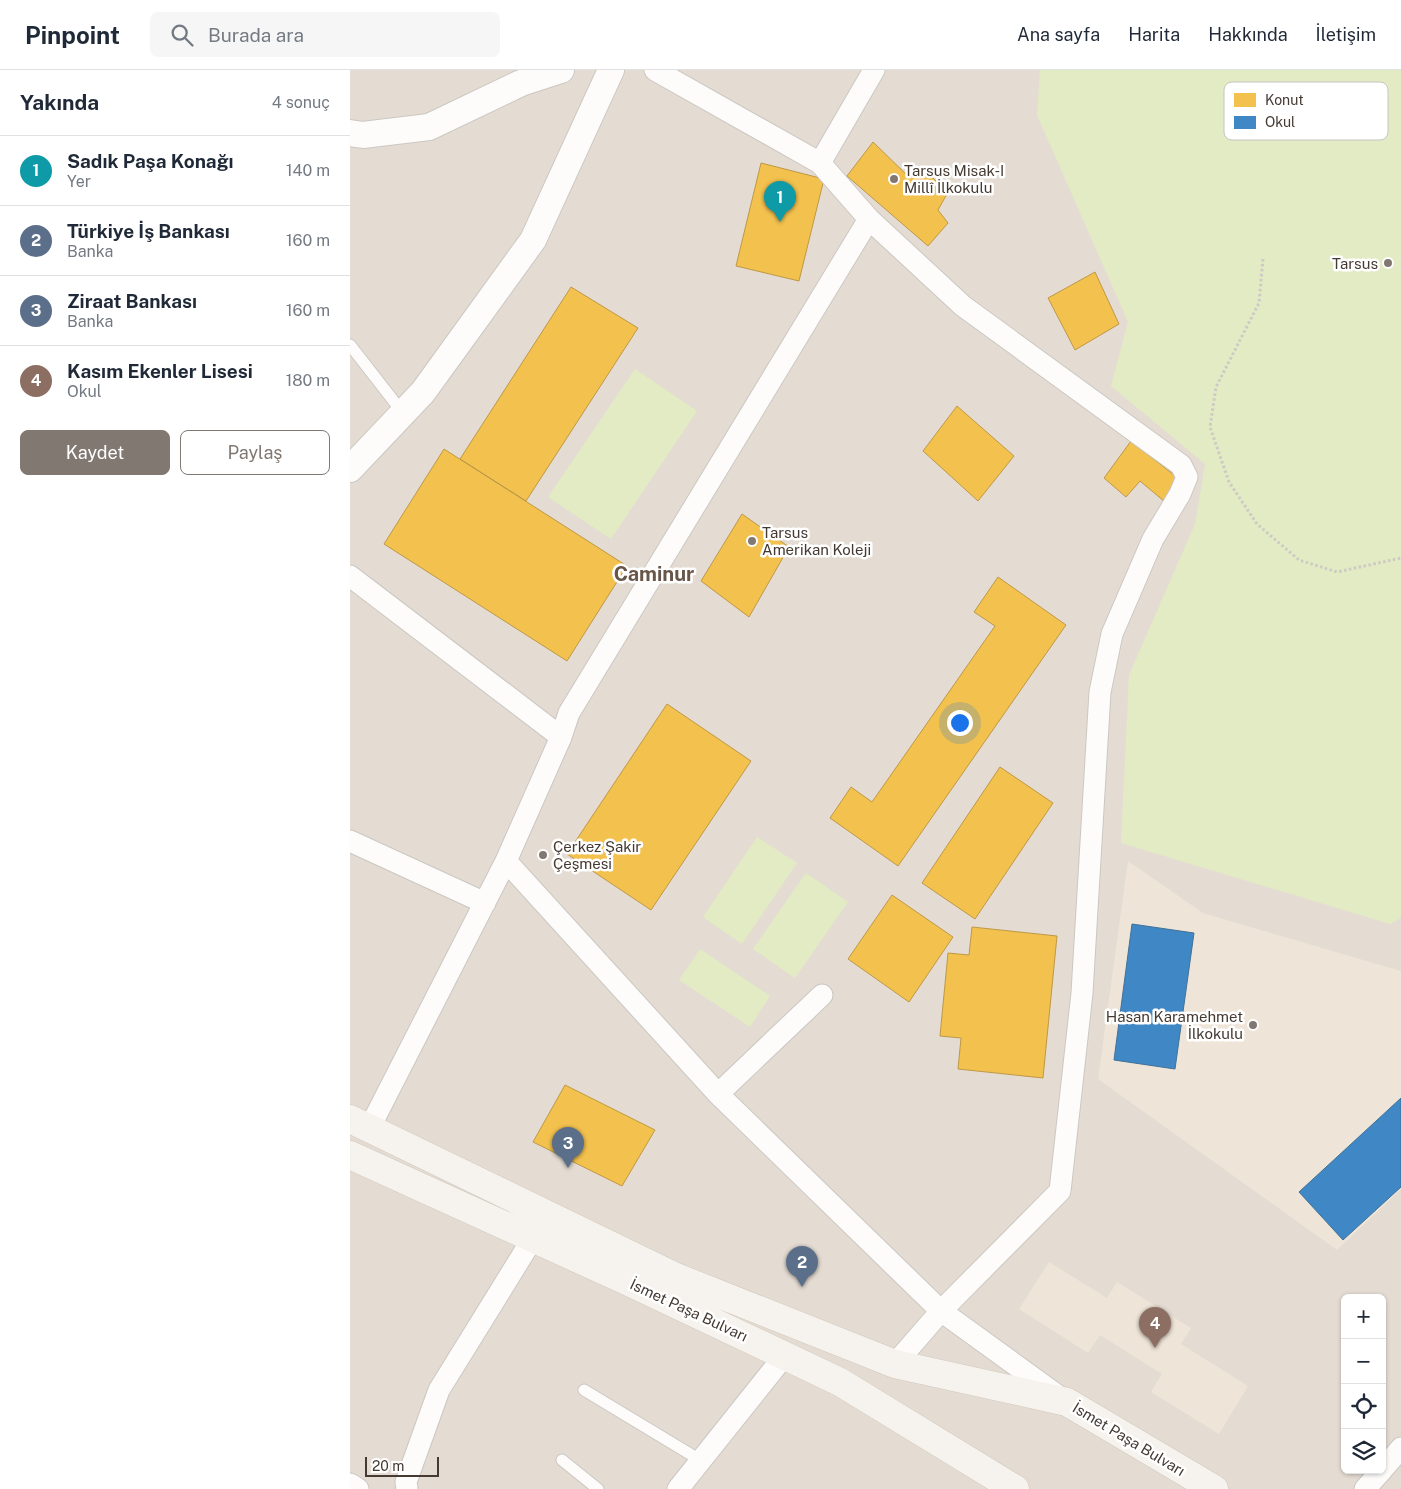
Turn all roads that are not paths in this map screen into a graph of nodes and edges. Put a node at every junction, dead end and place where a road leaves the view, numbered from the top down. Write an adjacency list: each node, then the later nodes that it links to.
1 (561, 70): 5 (street)
2 (611, 70): 9 (street)
3 (655, 70): 6 (street)
4 (874, 70): 6 (street)
5 (350, 133)
6 (820, 162): 7 (street)
7 (869, 219): 12 (street); 21 (street)
8 (350, 345): 9 (lane)
9 (404, 414): 10 (street)
10 (350, 469)
11 (350, 576): 12 (street)
12 (561, 737): 14 (street)
13 (350, 841): 15 (street)
14 (506, 860): 15 (street); 17 (street)
15 (485, 903): 18 (street)
16 (822, 995): 17 (street)
17 (718, 1094): 21 (street)
18 (360, 1124): 19 (street); 23 (main road, İsmet Paşa Bulvarı)
19 (351, 1157): 20 (main road, İsmet Paşa Bulvarı)
20 (532, 1238): 22 (main road, İsmet Paşa Bulvarı); 33 (street)
21 (941, 1311): 23 (street); 25 (street)
22 (785, 1355): 28 (street); 36 (main road, İsmet Paşa Bulvarı)
23 (895, 1364): 25 (main road, İsmet Paşa Bulvarı)
24 (584, 1390): 28 (lane)
25 (1067, 1402): 37 (main road, İsmet Paşa Bulvarı)
26 (1401, 1448): 29 (street)
27 (562, 1460): 34 (lane)
28 (700, 1460): 35 (street)
29 (1386, 1465)
30 (1379, 1474): 38 (street)
31 (350, 1484): 32 (street)
32 (358, 1489)
33 (407, 1489)
34 (598, 1489)
35 (678, 1489)
36 (1015, 1489)
37 (1214, 1489)
38 (1366, 1489)

